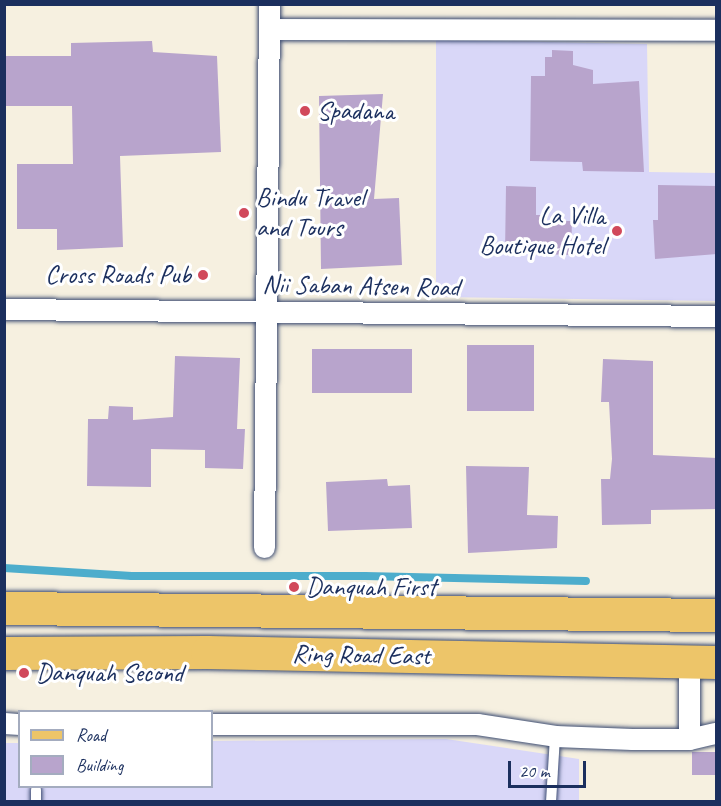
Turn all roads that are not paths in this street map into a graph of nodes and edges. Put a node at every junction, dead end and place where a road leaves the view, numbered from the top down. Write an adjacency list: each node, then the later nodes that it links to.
1 (269, 4): 2 (street)
2 (269, 28): 3 (street); 5 (street)
3 (717, 30)
4 (4, 309): 5 (street, Nii Saban Atsen Road)
5 (265, 312): 6 (street, Nii Saban Atsen Road); 7 (street)
6 (717, 316)
7 (264, 547)
8 (4, 609): 9 (main road, Ring Road East)
9 (210, 609): 10 (main road, Ring Road East); 11 (main road)
10 (717, 615)
11 (207, 652): 12 (main road, Ring Road East); 13 (main road, Ring Road East)
12 (4, 653)
13 (703, 662): 17 (street)
14 (213, 724): 16 (street)
15 (717, 733): 17 (street)
16 (555, 736): 17 (street); 18 (lane)
17 (689, 739)
18 (550, 801)

